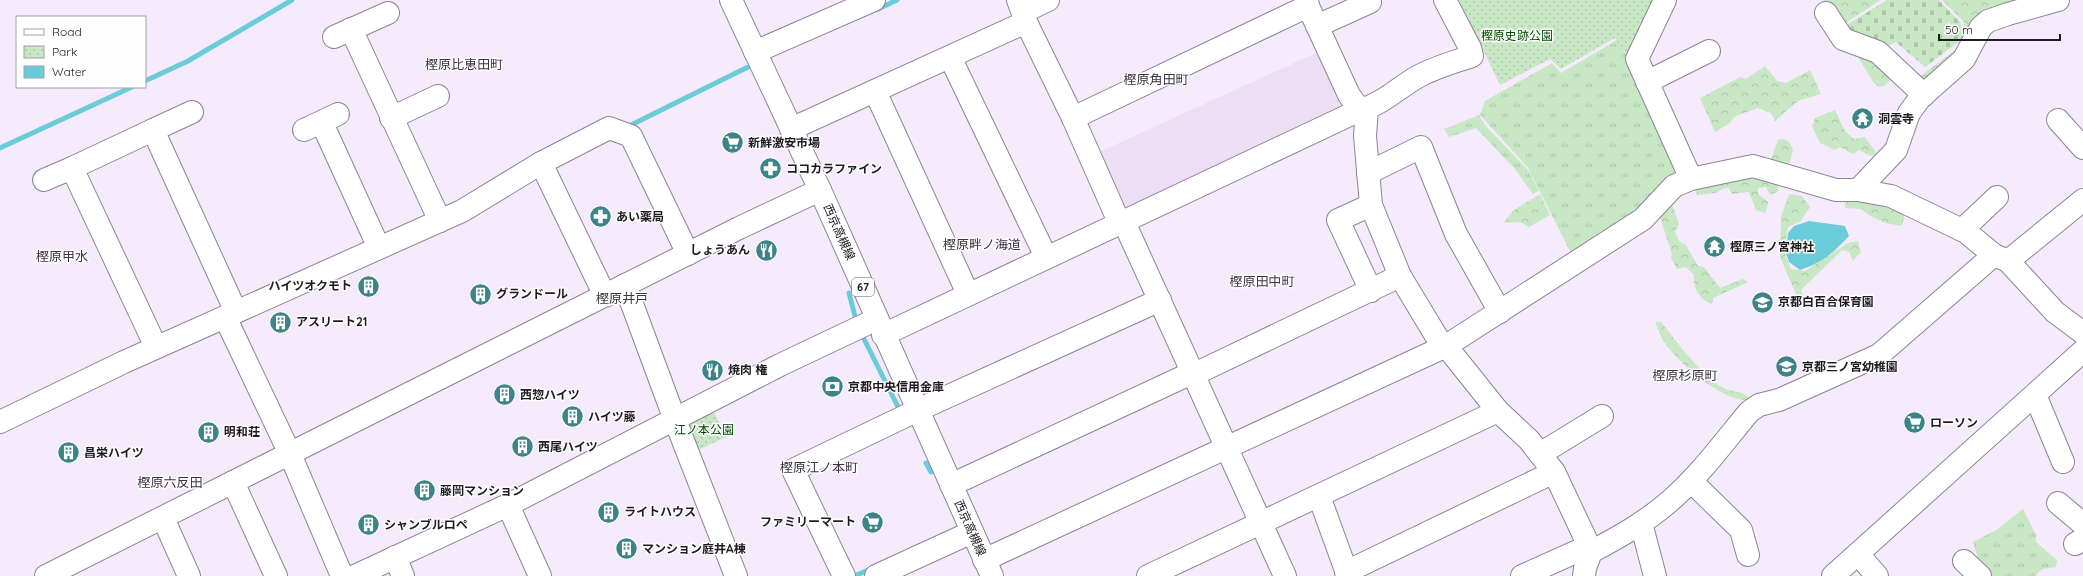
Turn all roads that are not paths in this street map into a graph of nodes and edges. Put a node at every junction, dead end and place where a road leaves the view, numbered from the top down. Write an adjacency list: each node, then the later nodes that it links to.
1 (732, 0): 14 (street, 西京高槻線 / 67)
2 (1048, 0): 9 (street)
3 (1445, 0): 20 (street)
4 (1665, 0): 16 (street)
5 (2058, 0): 18 (street)
6 (862, 2): 14 (street)
7 (1370, 2): 12 (street)
8 (1308, 3): 12 (street); 23 (street)
9 (1023, 11): 15 (street); 23 (street)
10 (388, 13): 22 (street)
11 (1826, 13): 18 (street)
12 (1317, 26): 20 (street)
13 (1710, 51): 16 (street)
14 (755, 52): 26 (street, 西京高槻線 / 67)
15 (950, 57): 17 (street); 44 (street)
16 (1647, 82): 32 (street)
17 (875, 91): 26 (street); 49 (street)
18 (1924, 95): 35 (street)
19 (438, 96): 22 (street)
20 (1363, 109): 31 (street); 40 (street)
21 (192, 112): 27 (street)
22 (391, 118): 39 (street)
23 (1073, 118): 40 (street)
24 (2058, 120): 28 (street)
25 (322, 122): 42 (street)
26 (791, 129): 34 (street, 西京高槻線 / 67)
27 (153, 130): 30 (street); 53 (street)
28 (2083, 148)
29 (541, 163): 39 (street); 43 (street); 50 (street)
30 (72, 168): 33 (street); 57 (street)
31 (1368, 173): 38 (street); 52 (street)
32 (1691, 179): 35 (street); 52 (street)
33 (44, 180)
34 (820, 190): 43 (street); 54 (street, 西京高槻線 / 67)
35 (1858, 190): 41 (street)
36 (1997, 197): 41 (street)
37 (2083, 200): 45 (street)
38 (1371, 205): 46 (street); 48 (street)
39 (440, 221): 42 (street)
40 (1121, 221): 44 (street); 51 (street)
41 (1962, 230): 45 (street)
42 (378, 248): 53 (street)
43 (688, 254): 47 (street)
44 (1046, 258): 49 (street)
45 (2001, 258): 55 (street); 71 (street)
46 (1400, 276): 48 (street); 56 (street)
47 (625, 286): 50 (street); 64 (street)
48 (1371, 291): 59 (street)
49 (968, 294): 54 (street)
50 (605, 296): 67 (street)
51 (1160, 300): 59 (street); 61 (street)
52 (1500, 312): 56 (street)
53 (231, 314): 57 (street); 67 (street)
54 (869, 328): 61 (street, 西京高槻線 / 67); 64 (street)
55 (2083, 333)
56 (1446, 346): 62 (street); 66 (street)
57 (156, 347): 65 (street)
58 (2083, 351): 60 (street)
59 (1193, 374): 66 (street); 73 (street)
60 (2034, 395): 69 (street); 84 (street)
61 (918, 410): 73 (street, 西京高槻線 / 67); 96 (street)
62 (1498, 411): 68 (street); 74 (street)
63 (1602, 416): 68 (street)
64 (675, 420): 76 (street); 95 (street)
65 (0, 422)
66 (1228, 448): 79 (street); 87 (street)
67 (290, 454): 72 (street); 92 (street)
68 (1540, 454): 70 (street)
69 (2063, 462)
70 (1554, 472): 82 (street); 88 (street)
71 (1691, 481): 78 (street); 83 (street)
72 (233, 482): 77 (street); 91 (street)
73 (951, 485): 81 (street, 西京高槻線 / 67)
74 (1318, 496): 79 (street); 88 (street)
75 (2058, 503): 80 (street)
76 (508, 505): 86 (street); 94 (street)
77 (162, 518): 89 (street); 90 (street)
78 (1641, 523): 82 (street); 102 (street)
79 (1261, 524): 98 (street); 99 (street)
80 (2083, 524)
81 (972, 532): 87 (street, 西京高槻線 / 67); 97 (street)
82 (1590, 549): 100 (street); 101 (street)
83 (1742, 550)
84 (1858, 554): 103 (street); 104 (street)
85 (1964, 561): 105 (street)
86 (399, 567): 93 (street)
87 (988, 571)
88 (1347, 574)
89 (46, 576)
90 (188, 576)
91 (276, 576)
92 (342, 576)
93 (355, 576)
94 (540, 576)
95 (736, 576)
96 (844, 576)
97 (876, 576)
98 (1148, 576)
99 (1285, 576)
100 (1522, 576)
101 (1584, 576)
102 (1655, 576)
103 (1833, 576)
104 (1877, 576)
105 (1980, 576)

